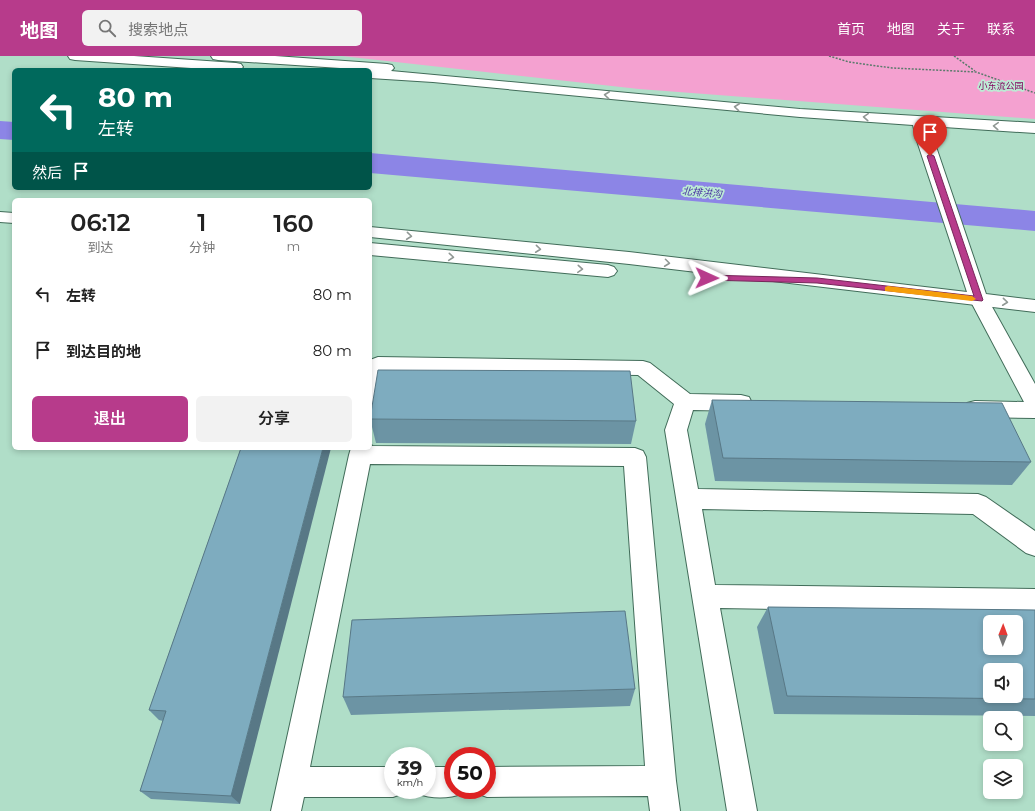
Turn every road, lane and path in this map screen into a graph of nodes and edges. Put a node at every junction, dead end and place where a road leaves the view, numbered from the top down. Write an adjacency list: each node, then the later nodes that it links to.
1 (74, 56): 5 (main road)
2 (218, 56): 8 (main road)
3 (829, 56): 6 (path)
4 (954, 56): 6 (path)
5 (264, 68)
6 (976, 72): 9 (path)
7 (372, 74): 8 (main road)
8 (572, 91): 10 (main road, one-way to 8)
9 (1035, 93)
10 (920, 121): 11 (main road, one-way to 10); 19 (main road)
11 (1035, 128)
12 (0, 202): 13 (main road)
13 (12, 203)
14 (0, 217): 15 (main road)
15 (12, 218)
16 (372, 232): 18 (main road, one-way to 18)
17 (372, 249): 18 (main road, one-way to 18)
18 (817, 280): 19 (main road)
19 (979, 300): 20 (main road, one-way to 20); 24 (main road)
20 (1035, 306)
21 (372, 396): 22 (main road)
22 (685, 402): 23 (main road); 28 (main road)
23 (757, 403)
24 (1035, 403)
25 (956, 408): 26 (main road)
26 (1035, 410)
27 (361, 452): 32 (main road); 33 (main road)
28 (688, 499): 29 (main road); 30 (main road)
29 (1035, 545)
30 (704, 596): 31 (main road); 38 (main road)
31 (1035, 601)
32 (661, 781): 35 (main road); 37 (main road)
33 (292, 782): 34 (main road); 36 (main road)
34 (384, 782)
35 (496, 782)
36 (286, 811)
37 (665, 811)
38 (742, 811)

